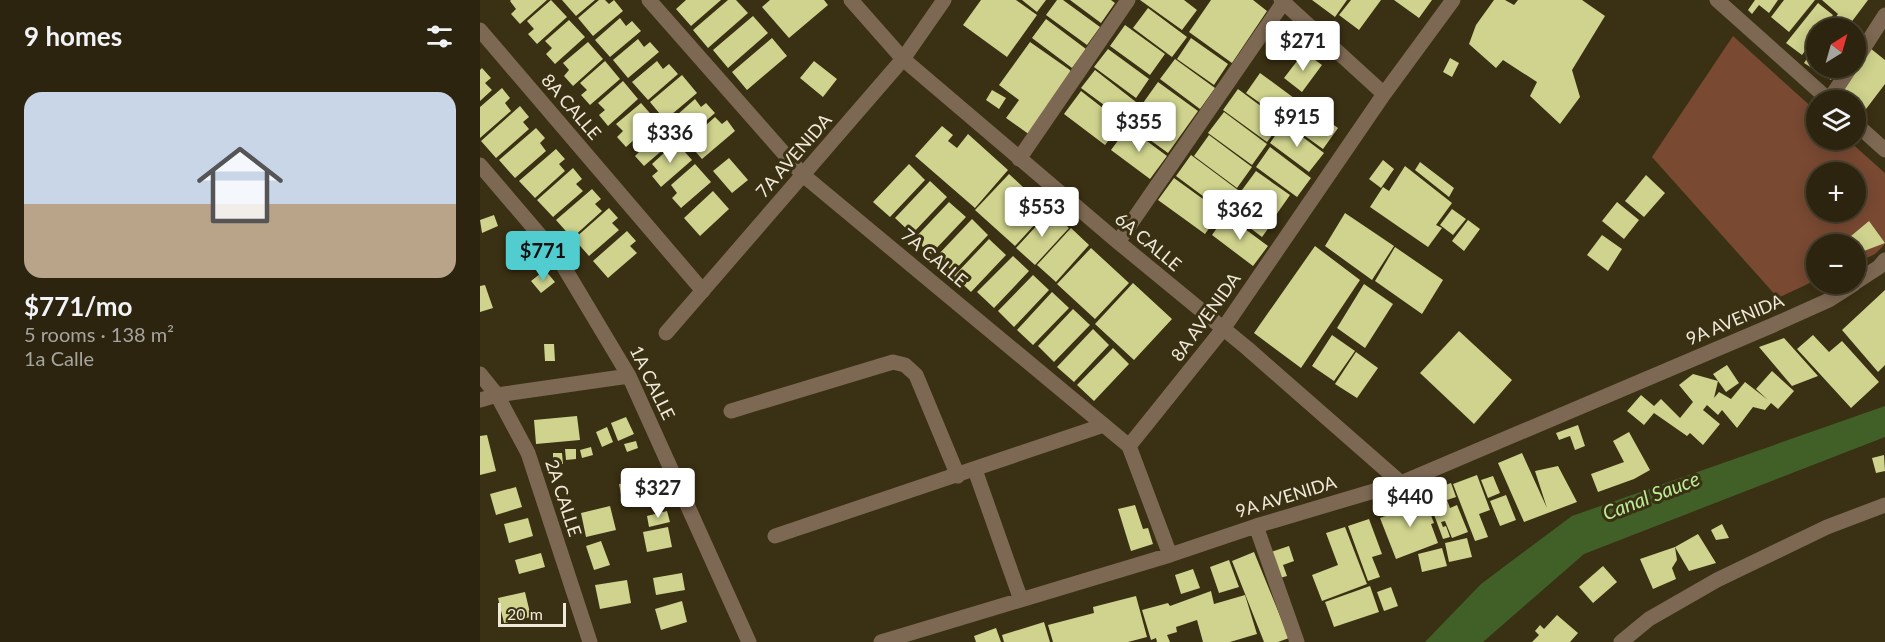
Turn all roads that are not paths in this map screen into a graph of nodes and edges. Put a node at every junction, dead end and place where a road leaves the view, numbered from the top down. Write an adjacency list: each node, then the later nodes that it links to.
1 (650, 0): 18 (street, 7A CALLE)
2 (851, 0): 11 (street, 6A CALLE)
3 (944, 0): 11 (street, 7A AVENIDA)
4 (1128, 0): 16 (street)
5 (1453, 0): 13 (street, 8A AVENIDA)
6 (1717, 0): 12 (street)
7 (1283, 1): 13 (street); 19 (street)
8 (1885, 15): 10 (street)
9 (480, 30): 22 (street, 8A CALLE)
10 (1866, 44)
11 (903, 59): 16 (street, 6A CALLE); 18 (street, 7A AVENIDA)
12 (1818, 90)
13 (1384, 94): 24 (street, 8A AVENIDA)
14 (1866, 133): 15 (street)
15 (1885, 150)
16 (1019, 159): 19 (street, 6A CALLE)
17 (480, 166): 27 (street, 1A CALLE)
18 (803, 175): 22 (street, 7A AVENIDA); 31 (street, 7A CALLE)
19 (1118, 242): 24 (street, 6A CALLE)
20 (1885, 260): 21 (street, 9A AVENIDA)
21 (1866, 276)
22 (703, 291): 25 (street, 7A AVENIDA)
23 (1838, 294): 35 (street, 9A AVENIDA)
24 (1223, 329): 32 (street, 8A AVENIDA); 35 (street, 6A CALLE)
25 (666, 333)
26 (480, 374): 28 (street, 2A CALLE)
27 (629, 376): 28 (street); 42 (street, 1A CALLE)
28 (497, 395): 29 (street); 41 (street, 2A CALLE)
29 (480, 400)
30 (731, 411): 34 (street)
31 (1104, 425): 32 (street, 7A CALLE); 33 (street)
32 (1129, 446): 39 (street, 7A CALLE)
33 (975, 470): 34 (street); 40 (street)
34 (958, 476): 38 (street)
35 (1401, 483): 37 (street, 9A AVENIDA)
36 (1885, 505): 45 (street)
37 (1256, 526): 39 (street, 9A AVENIDA); 44 (street)
38 (775, 536)
39 (1170, 555): 40 (street, 9A AVENIDA)
40 (1021, 600): 43 (street, 9A AVENIDA)
41 (590, 642)
42 (749, 642)
43 (881, 642)
44 (1297, 642)
45 (1621, 642)

